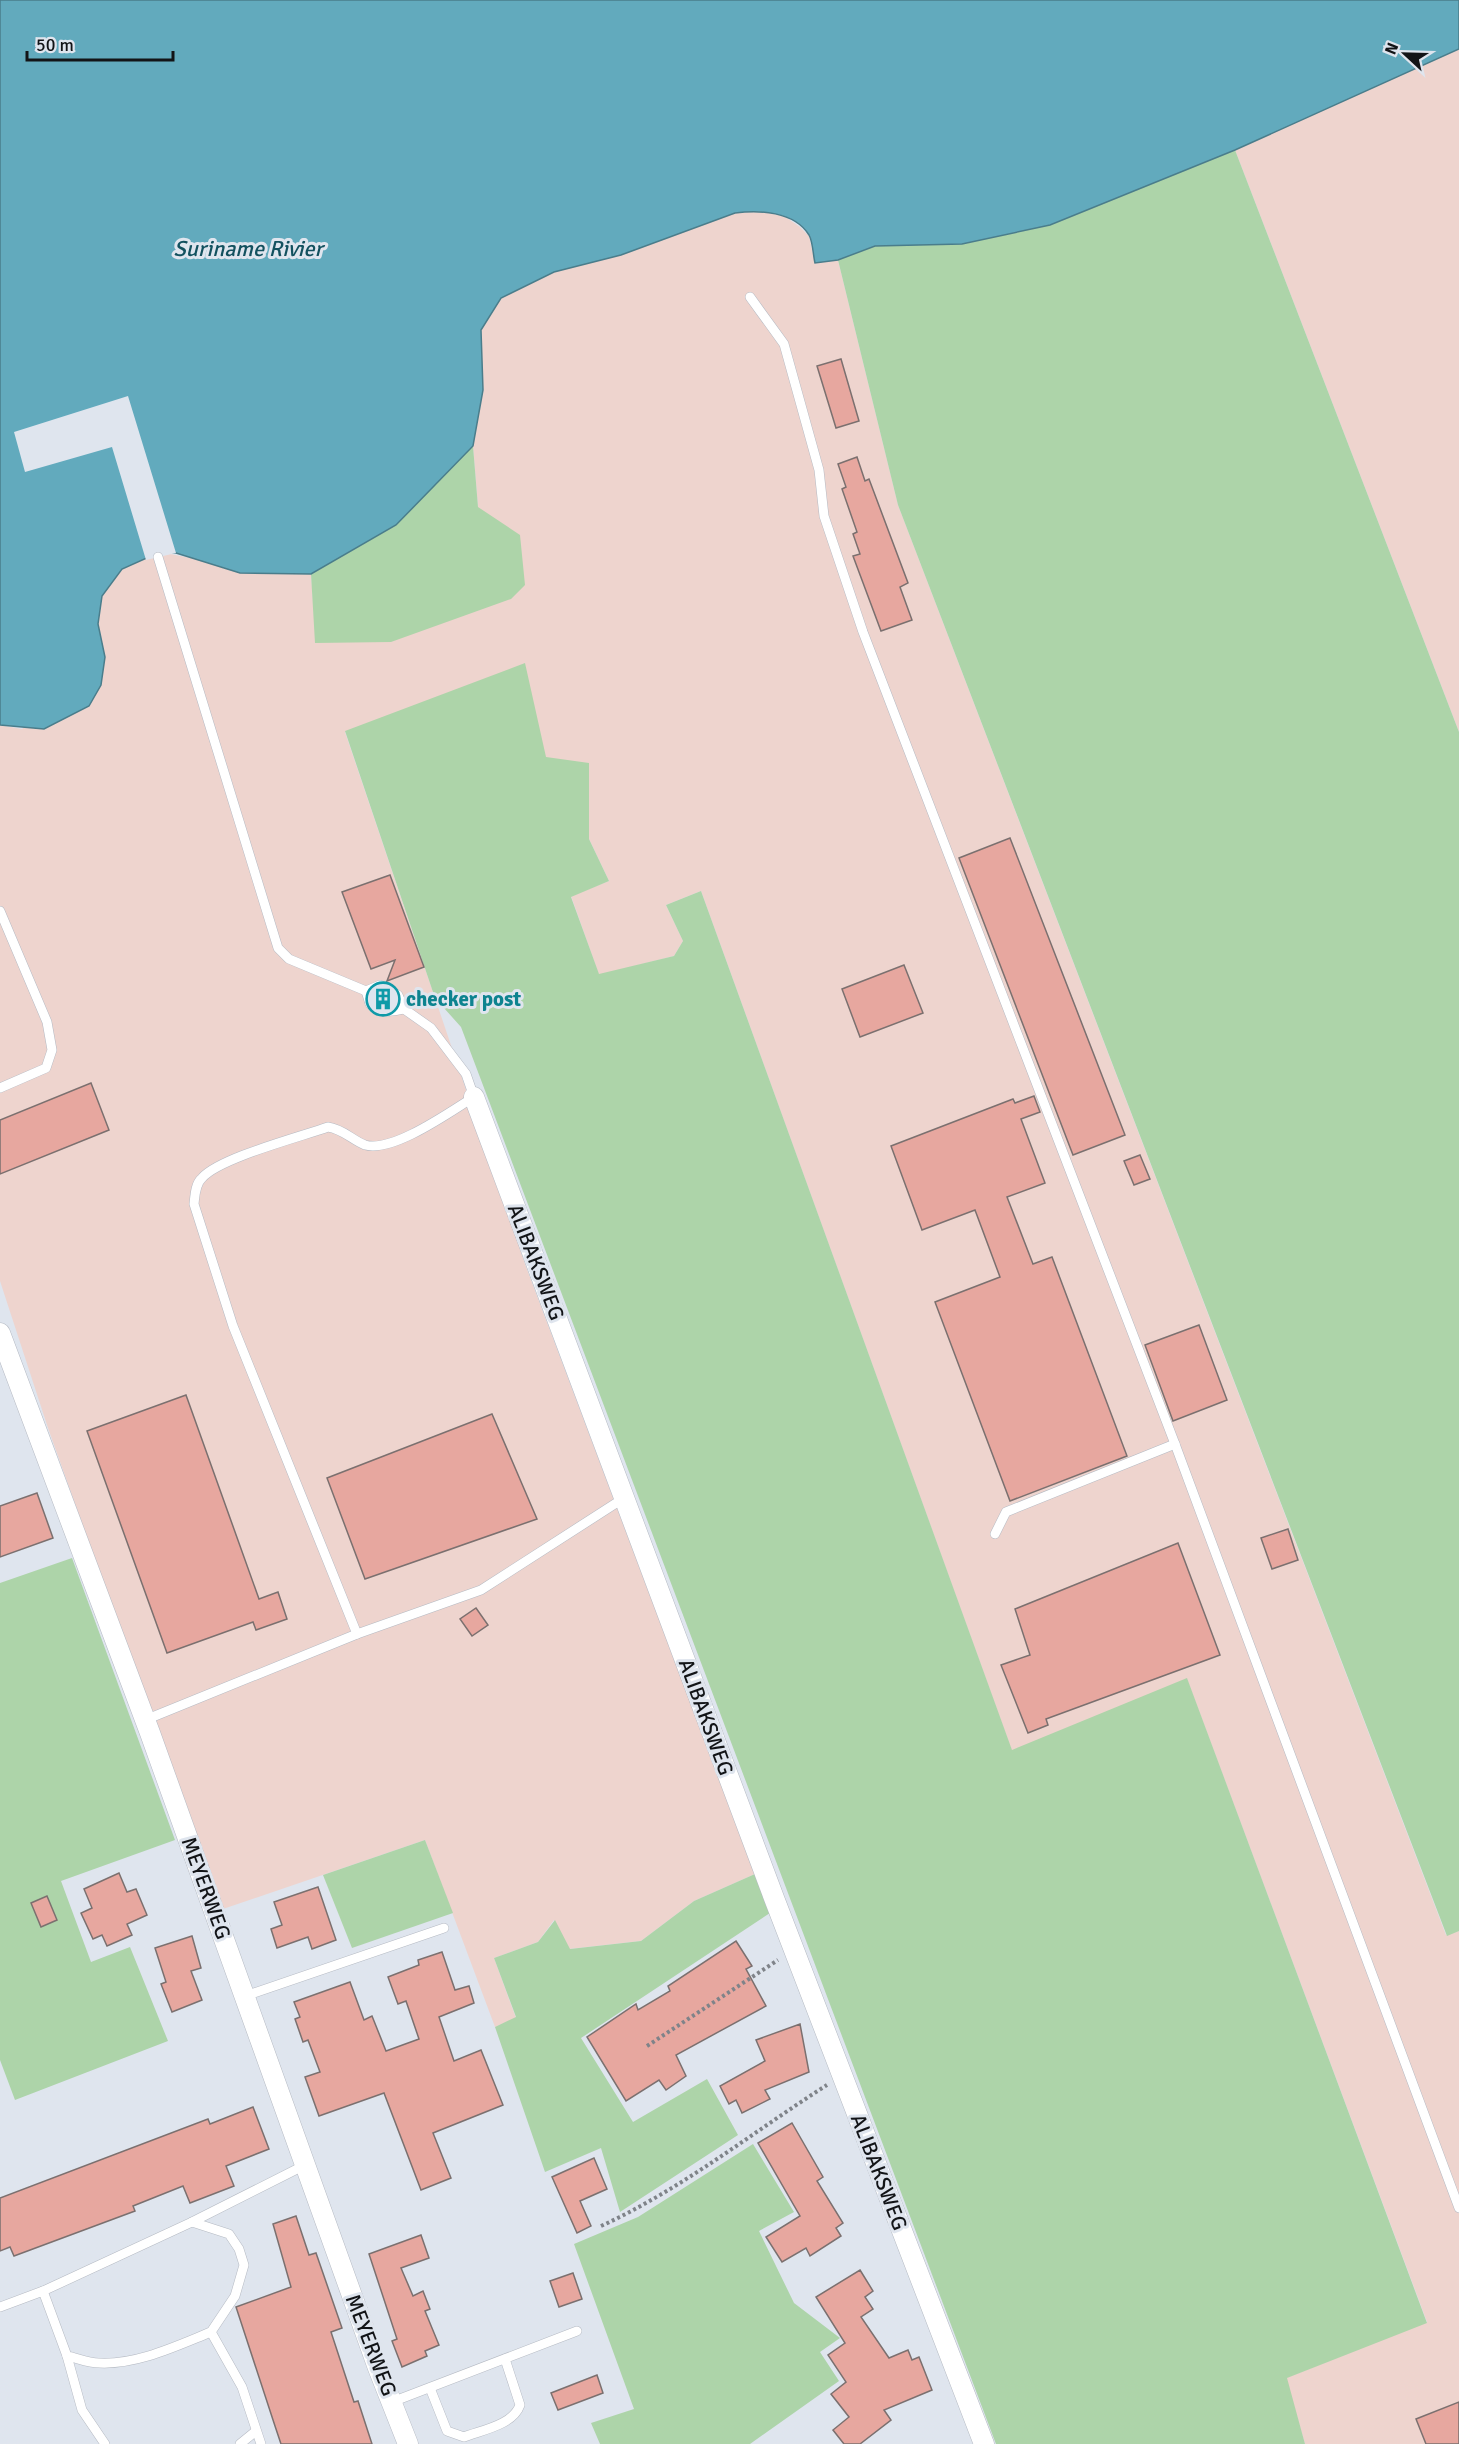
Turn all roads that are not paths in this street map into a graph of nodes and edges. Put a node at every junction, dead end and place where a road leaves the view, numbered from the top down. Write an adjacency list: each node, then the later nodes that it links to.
1 (750, 297): 9 (lane)
2 (158, 557): 4 (lane)
3 (0, 911): 6 (lane)
4 (366, 991): 5 (lane); 5 (lane, ALIBAKSWEG)
5 (404, 1009): 7 (lane, ALIBAKSWEG)
6 (0, 1088)
7 (474, 1096): 10 (street, ALIBAKSWEG); 12 (lane)
8 (0, 1333): 13 (street, MEYERWEG)
9 (1175, 1444): 11 (lane); 17 (lane)
10 (624, 1498): 12 (lane); 32 (street, ALIBAKSWEG)
11 (995, 1534)
12 (357, 1634): 13 (lane)
13 (145, 1720): 15 (street, MEYERWEG)
14 (444, 1928): 15 (lane)
15 (245, 1996): 16 (street, MEYERWEG)
16 (305, 2165): 18 (lane); 26 (street, MEYERWEG)
17 (1459, 2208)
18 (192, 2222): 19 (lane); 22 (lane)
19 (43, 2291): 20 (lane); 23 (lane)
20 (0, 2307)
21 (577, 2331): 24 (lane)
22 (211, 2332): 23 (lane); 27 (lane)
23 (67, 2356): 28 (lane)
24 (506, 2359): 25 (lane); 25 (lane)
25 (430, 2388): 26 (lane)
26 (392, 2402): 31 (street, MEYERWEG)
27 (256, 2431): 29 (lane); 30 (lane)
28 (105, 2444)
29 (240, 2444)
30 (261, 2444)
31 (408, 2444)
32 (984, 2444)

